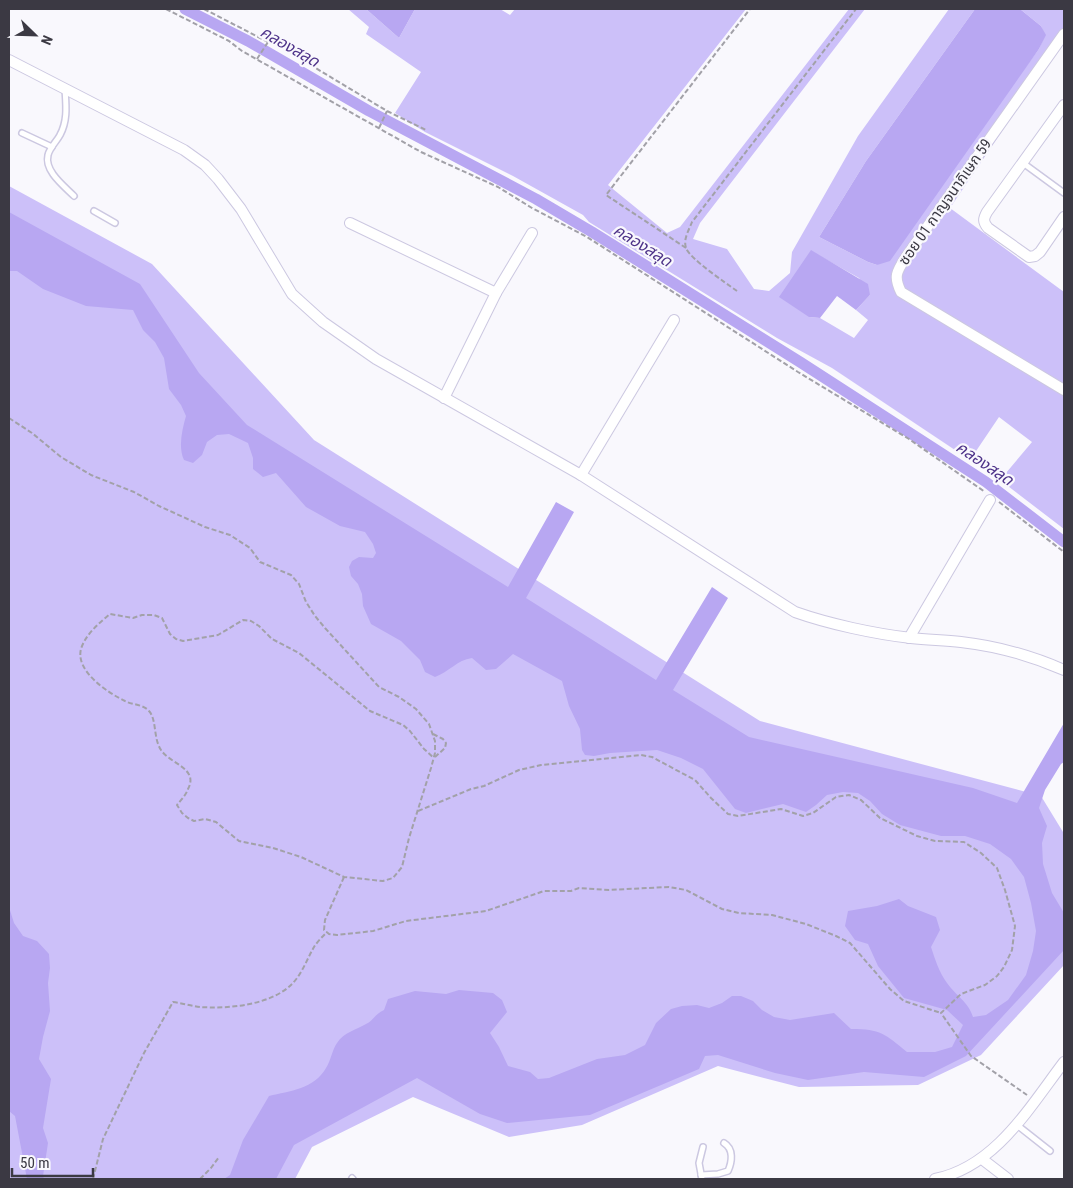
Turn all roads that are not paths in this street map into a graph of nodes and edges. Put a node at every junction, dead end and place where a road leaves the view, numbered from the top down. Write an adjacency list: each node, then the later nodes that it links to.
1 (1064, 34): 17 (street, ซอย 01 กาญจนาภิเษก 59)
2 (9, 60): 3 (street)
3 (65, 89): 6 (lane); 18 (street)
4 (1063, 109): 7 (street)
5 (22, 133): 6 (lane)
6 (52, 148): 9 (lane)
7 (1022, 162): 8 (lane); 11 (street)
8 (1064, 193)
9 (74, 196)
10 (94, 212): 13 (lane)
11 (1064, 217)
12 (350, 222): 15 (street)
13 (115, 223)
14 (532, 233): 15 (street)
15 (496, 293): 18 (street)
16 (674, 320): 19 (street)
17 (1064, 390)
18 (444, 398): 19 (street)
19 (581, 475): 21 (street)
20 (990, 497): 21 (street)
21 (909, 638): 22 (street)
22 (1064, 670)
23 (1064, 1062): 24 (street)
24 (1016, 1124): 27 (lane); 28 (street)
25 (724, 1143): 29 (lane)
26 (703, 1147): 29 (lane)
27 (1050, 1151)
28 (982, 1159): 30 (street); 31 (street)
29 (701, 1177)
30 (934, 1179)
31 (1008, 1179)

